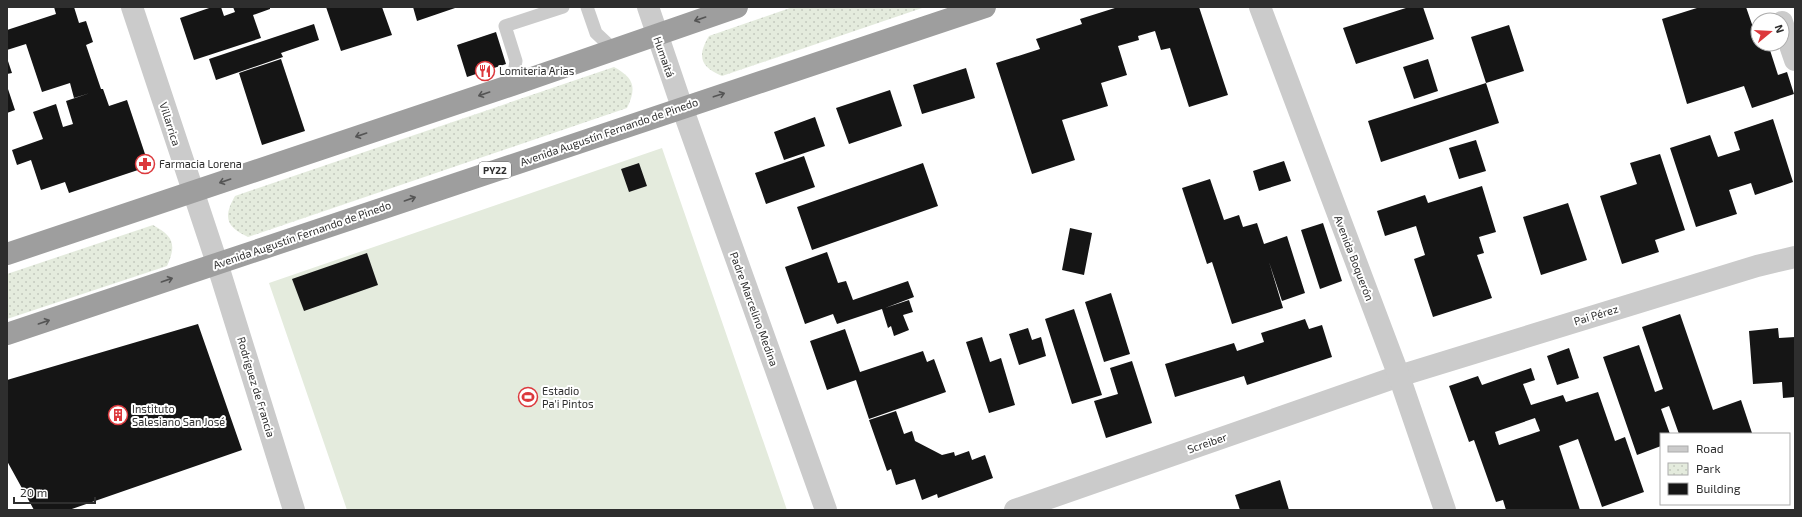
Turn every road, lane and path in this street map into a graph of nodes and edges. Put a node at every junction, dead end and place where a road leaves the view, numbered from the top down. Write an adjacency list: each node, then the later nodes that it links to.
1 (132, 7): 14 (street, Villarrica)
2 (563, 7): 12 (lane)
3 (587, 7): 10 (lane)
4 (648, 7): 8 (street, Humaitá)
5 (737, 7): 8 (highway, one-way to 8)
6 (985, 7): 13 (highway, Avenida Augustín Fernando de Pinedo / PY22, one-way to 6)
7 (1260, 7): 19 (street, Avenida Boquerón)
8 (656, 34): 10 (highway); 13 (street, Humaitá)
9 (1790, 45): 11 (street)
10 (613, 49): 12 (highway)
11 (1795, 60)
12 (512, 85): 14 (highway, one-way to 14)
13 (682, 107): 17 (highway, Avenida Augustín Fernando de Pinedo / PY22, one-way to 13); 21 (street, Padre Marcelino Medina)
14 (192, 192): 15 (highway); 17 (street, Villarrica)
15 (7, 254)
16 (1795, 257): 19 (street, Pai Pérez)
17 (217, 263): 18 (highway, Avenida Augustín Fernando de Pinedo / PY22, one-way to 17); 20 (street, Rodríguez de Francia)
18 (7, 334)
19 (1399, 376): 22 (street, Screiber); 23 (street, Avenida Boquerón)
20 (294, 510)
21 (826, 510)
22 (1015, 510)
23 (1445, 510)

